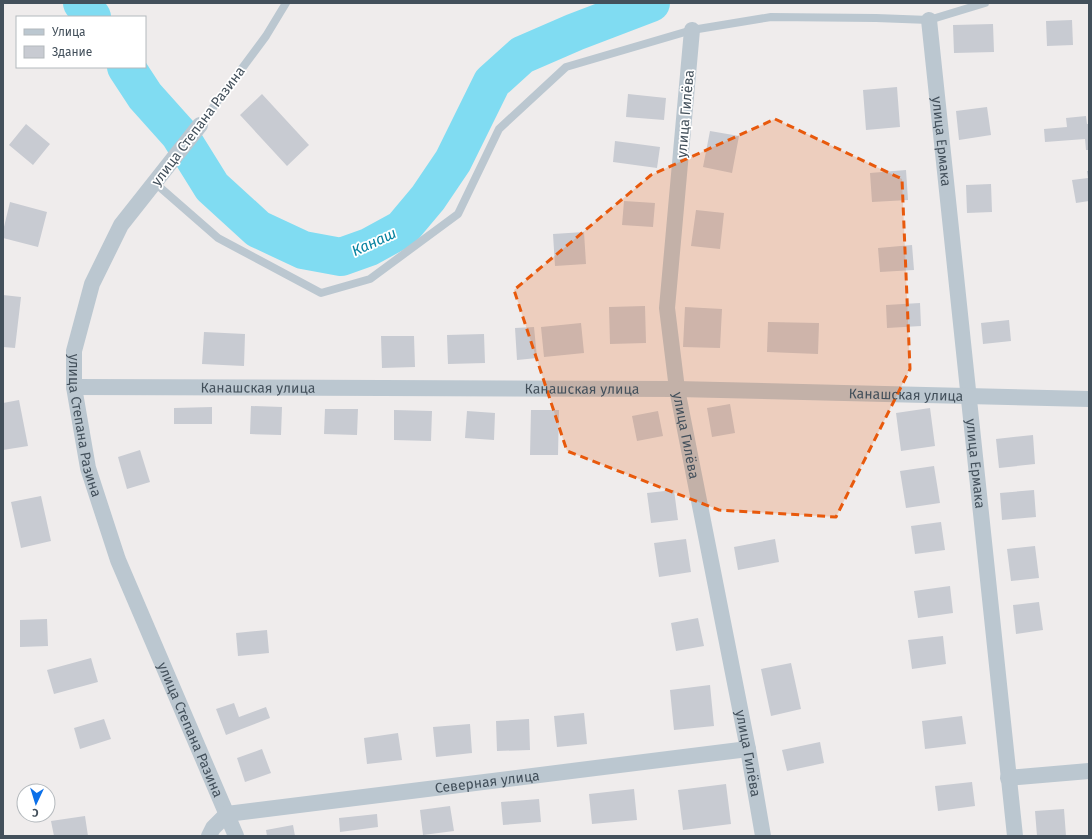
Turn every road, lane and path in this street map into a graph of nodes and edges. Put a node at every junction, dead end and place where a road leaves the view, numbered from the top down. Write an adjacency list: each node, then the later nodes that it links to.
1 (286, 3): 5 (lane, улица Степана Разина)
2 (985, 3): 3 (lane)
3 (929, 20): 4 (lane); 9 (street, улица Ермака)
4 (692, 30): 6 (lane); 8 (street, улица Гилёва)
5 (200, 125): 6 (street, улица Степана Разина)
6 (158, 179): 7 (street, улица Степана Разина)
7 (74, 387): 8 (street, Канашская улица); 14 (street, улица Степана Разина)
8 (676, 389): 9 (street, Канашская улица); 11 (street, улица Гилёва)
9 (969, 396): 10 (street, Канашская улица); 13 (street, улица Ермака)
10 (1089, 399)
11 (748, 749): 14 (street, Северная улица); 17 (street, улица Гилёва)
12 (1089, 771): 13 (street)
13 (1008, 778): 18 (street, улица Ермака)
14 (227, 814): 15 (street); 16 (street, улица Степана Разина)
15 (209, 836)
16 (236, 836)
17 (763, 836)
18 (1015, 836)

